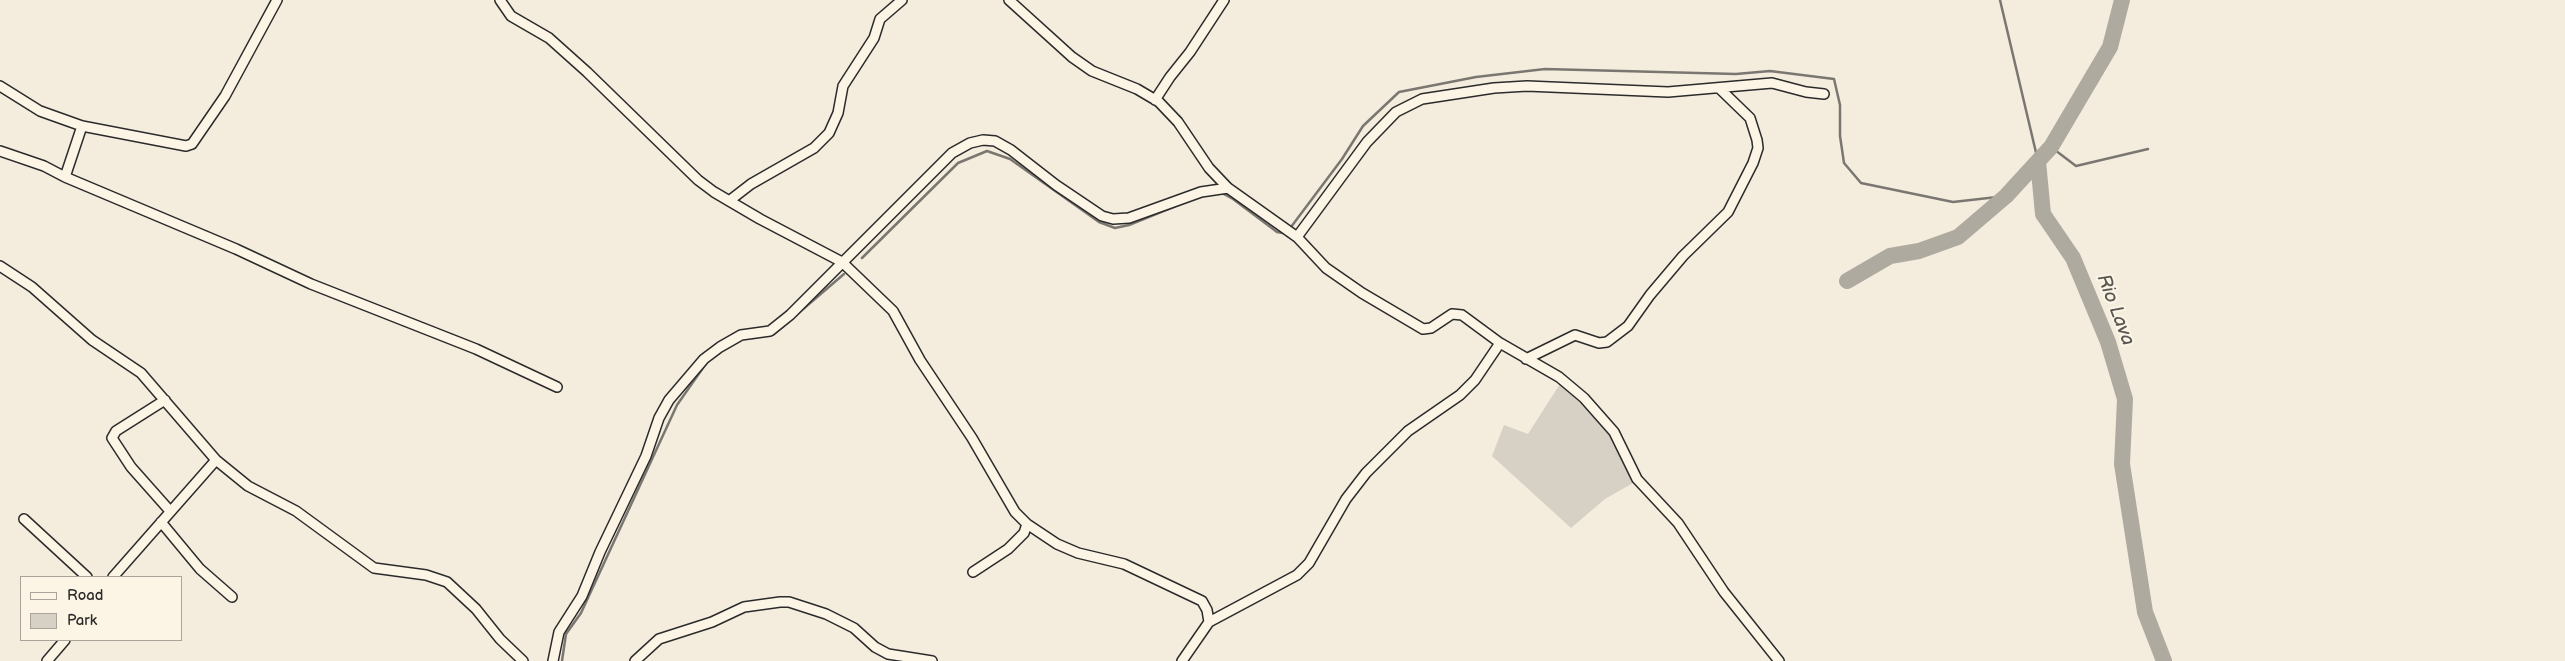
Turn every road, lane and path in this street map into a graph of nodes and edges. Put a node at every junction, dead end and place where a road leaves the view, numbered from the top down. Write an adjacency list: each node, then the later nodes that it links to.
1 (277, 0): 10 (street)
2 (500, 0): 14 (street)
3 (902, 0): 14 (street)
4 (1009, 0): 9 (street)
5 (1224, 0): 9 (street)
6 (0, 86): 10 (street)
7 (1719, 88): 8 (street); 15 (street); 19 (street)
8 (1824, 94)
9 (1155, 100): 13 (street)
10 (82, 126): 12 (street)
11 (0, 151): 12 (street)
12 (65, 177): 20 (street)
13 (1228, 188): 15 (street); 16 (street)
14 (729, 201): 16 (street)
15 (1297, 237): 18 (street)
16 (842, 262): 26 (street); 36 (street)
17 (0, 266): 21 (street)
18 (1500, 344): 19 (street); 31 (street)
19 (1526, 359): 40 (street)
20 (557, 387)
21 (166, 400): 22 (street); 23 (street)
22 (216, 460): 23 (street); 35 (street)
23 (170, 511): 25 (street)
24 (24, 520): 28 (street)
25 (161, 522): 29 (street); 30 (street)
26 (1027, 524): 27 (street); 31 (street)
27 (973, 572)
28 (86, 576)
29 (114, 576)
30 (232, 597)
31 (1209, 622): 39 (street)
32 (64, 641): 34 (street)
33 (903, 659): 37 (street); 38 (street)
34 (47, 661)
35 (523, 661)
36 (553, 661)
37 (635, 661)
38 (932, 661)
39 (1182, 661)
40 (1779, 661)

